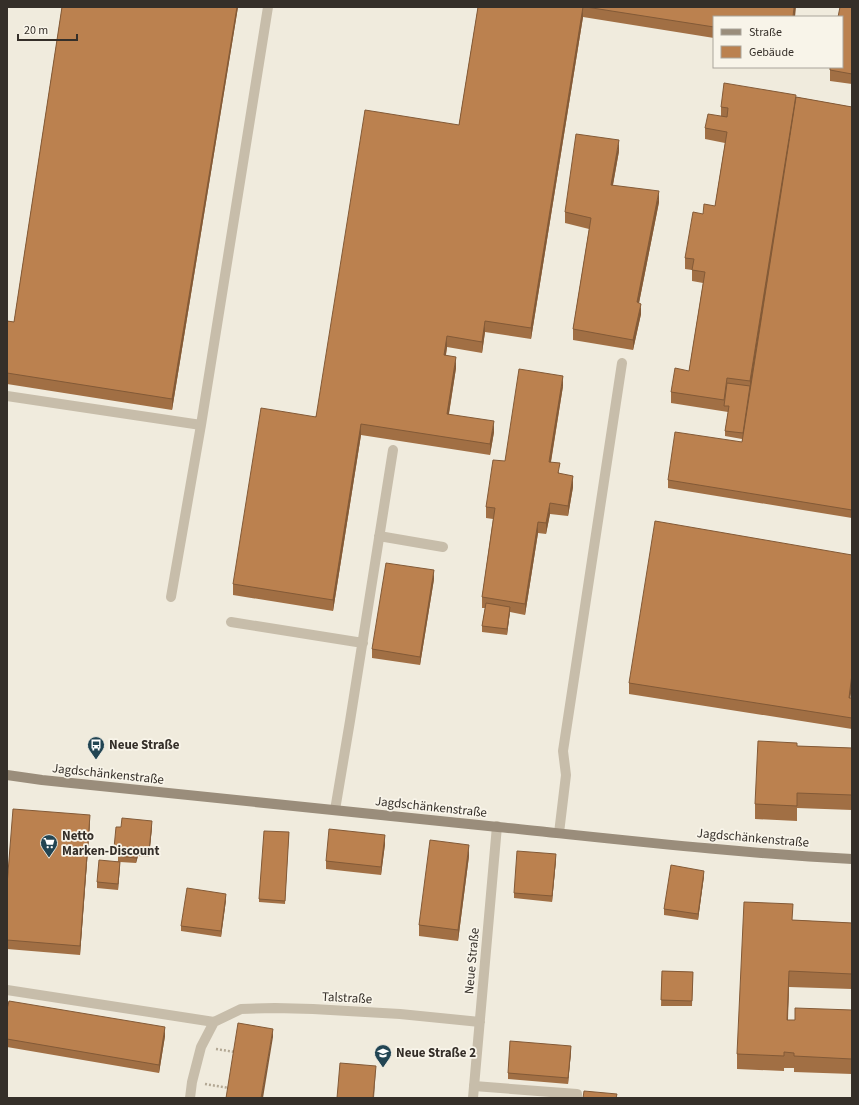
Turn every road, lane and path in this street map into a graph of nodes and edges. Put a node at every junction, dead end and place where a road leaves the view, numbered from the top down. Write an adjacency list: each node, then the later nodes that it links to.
1 (268, 7): 4 (street)
2 (622, 363): 14 (street)
3 (7, 396): 4 (street)
4 (201, 425): 8 (street)
5 (393, 450): 6 (street)
6 (380, 536): 7 (street); 10 (street)
7 (444, 547)
8 (171, 597)
9 (231, 622): 10 (street)
10 (363, 643): 12 (street)
11 (7, 775): 12 (main road, Jagdschänkenstraße)
12 (335, 810): 13 (main road, Jagdschänkenstraße)
13 (496, 826): 14 (main road, Jagdschänkenstraße); 18 (street, Neue Straße)
14 (559, 833): 15 (main road, Jagdschänkenstraße)
15 (852, 859)
16 (7, 990): 17 (street)
17 (214, 1022): 18 (street, Talstraße); 19 (street)
18 (480, 1022): 20 (street, Neue Straße)
19 (192, 1082): 21 (path); 22 (street)
20 (474, 1086): 23 (street, Neue Straße); 24 (street)
21 (229, 1088)
22 (190, 1098)
23 (473, 1098)
24 (577, 1098)

